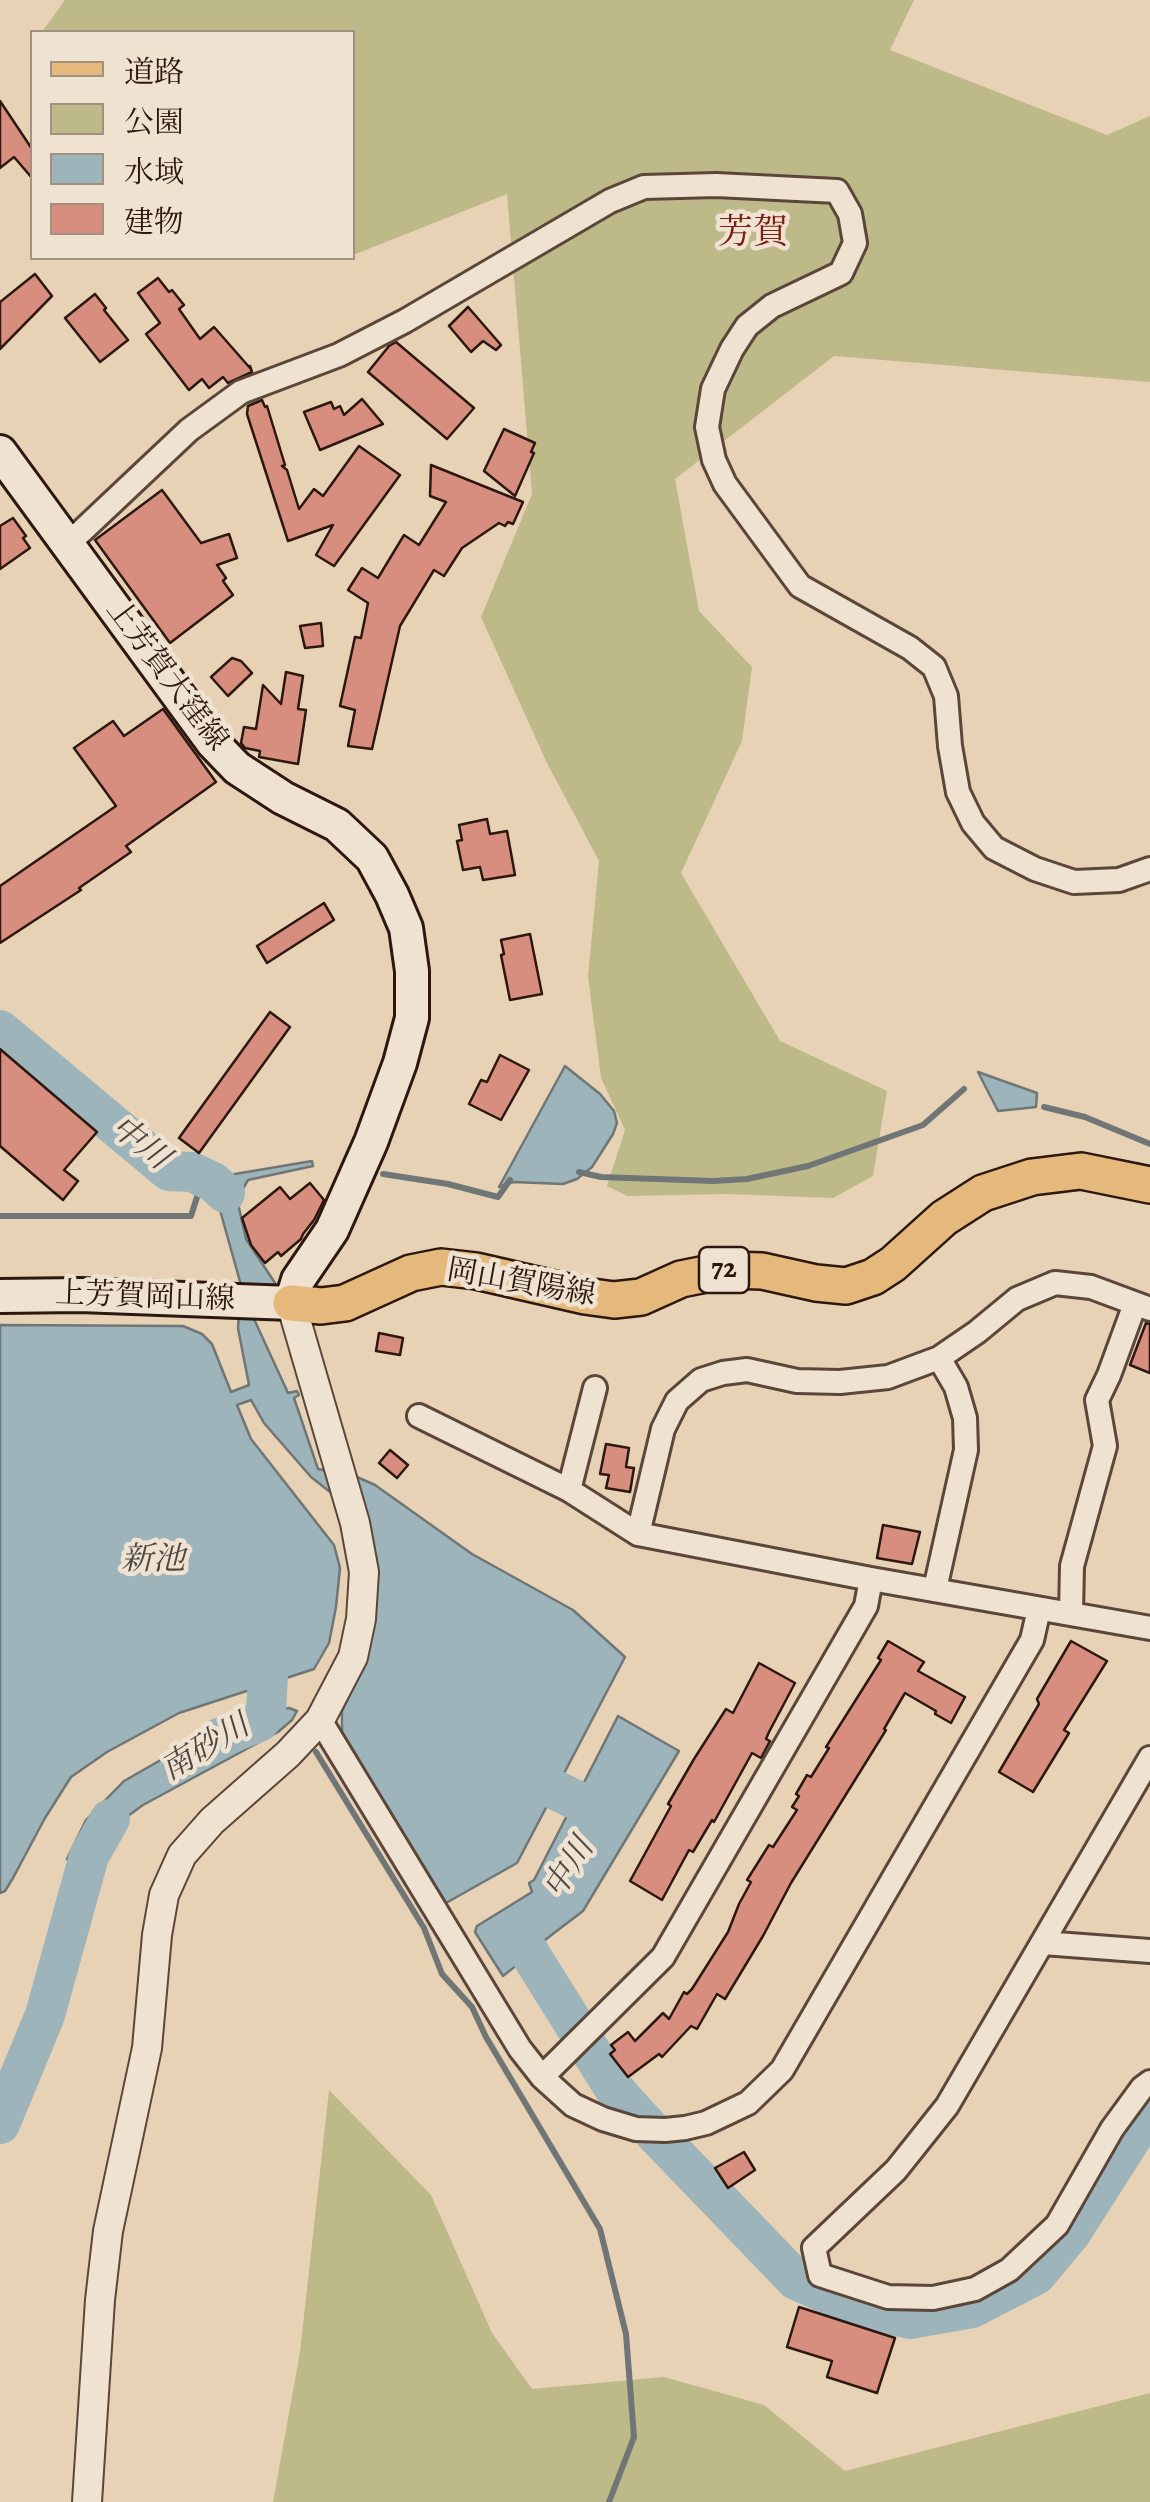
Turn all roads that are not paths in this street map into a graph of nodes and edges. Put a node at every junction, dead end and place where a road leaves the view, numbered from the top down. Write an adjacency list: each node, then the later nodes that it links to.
1 (0, 452): 2 (main road, 上芳賀大窪線)
2 (68, 544): 3 (street); 6 (main road, 上芳賀大窪線)
3 (1150, 869)
4 (1146, 1185): 6 (main road, 岡山賀陽線 / 72)
5 (0, 1296): 6 (main road, 上芳賀岡山線)
6 (284, 1302): 18 (street)
7 (1142, 1306): 8 (street); 16 (street)
8 (938, 1358): 12 (street); 14 (street)
9 (594, 1388): 11 (street)
10 (419, 1416): 11 (street)
11 (569, 1490): 12 (street)
12 (638, 1534): 13 (street)
13 (871, 1579): 14 (street); 22 (street)
14 (935, 1589): 15 (street)
15 (1039, 1610): 16 (street); 22 (street)
16 (1071, 1613): 17 (street)
17 (1150, 1628)
18 (320, 1720): 22 (street); 24 (street)
19 (1150, 1758): 20 (street)
20 (1043, 1943): 21 (street); 23 (street)
21 (1150, 1950)
22 (542, 2076)
23 (1150, 2082)
24 (87, 2502)

